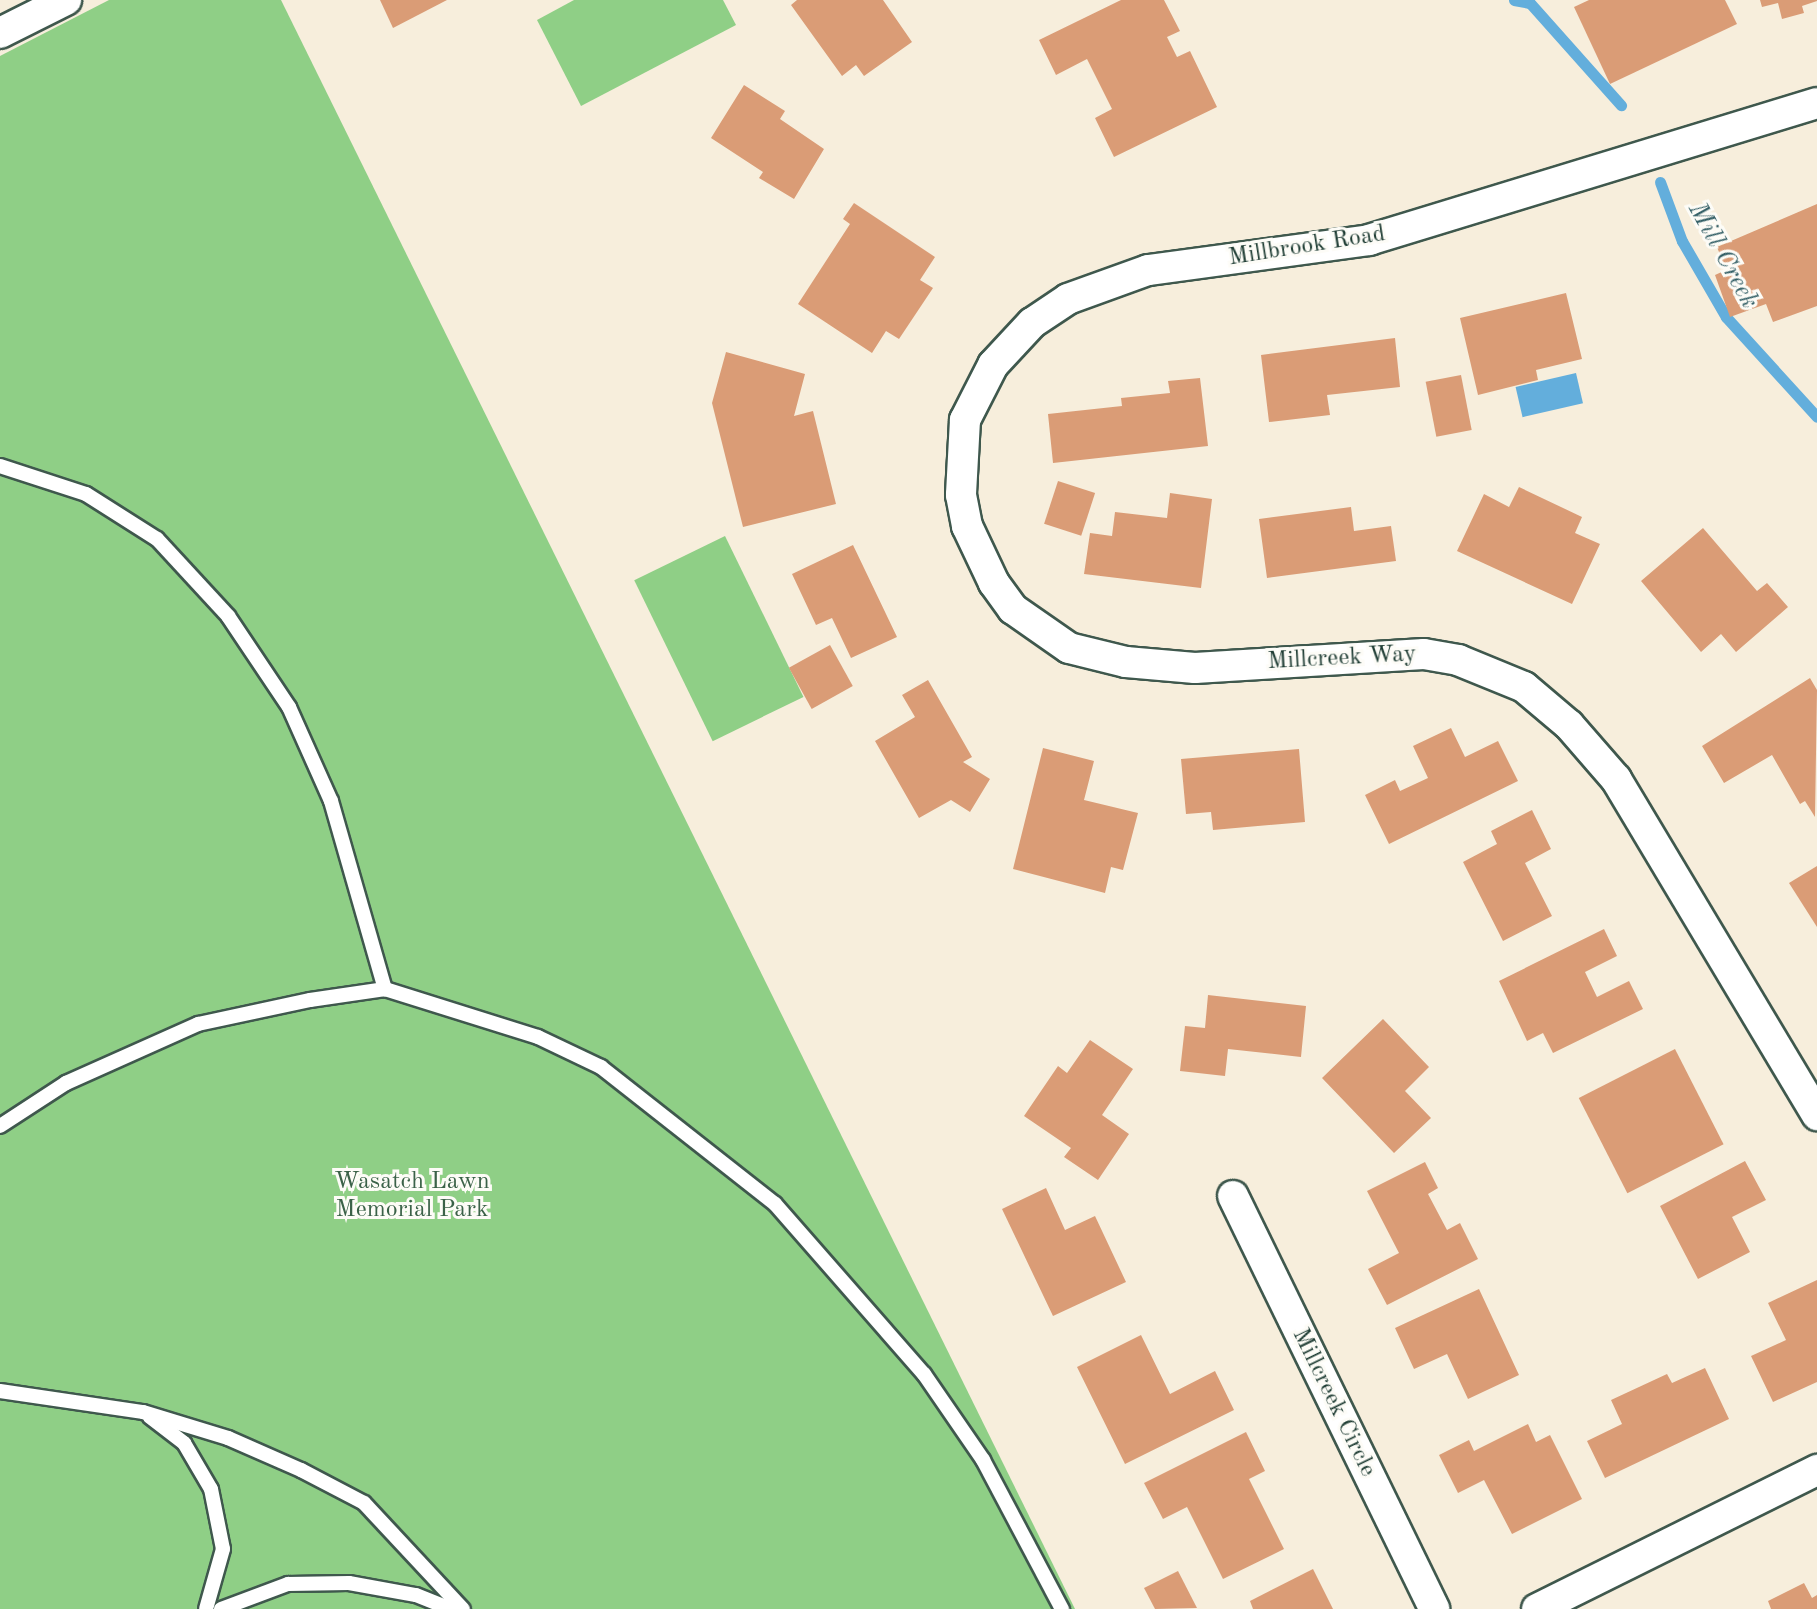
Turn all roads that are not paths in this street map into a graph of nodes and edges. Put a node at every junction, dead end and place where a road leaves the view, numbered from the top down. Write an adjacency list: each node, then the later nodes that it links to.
1 (66, 0): 2 (street)
2 (0, 33)
3 (1817, 103): 5 (street, Millbrook Road)
4 (0, 466): 6 (lane)
5 (961, 495): 7 (street, Millcreek Way)
6 (385, 989): 8 (lane); 17 (lane)
7 (1817, 1115)
8 (0, 1126)
9 (1233, 1196): 18 (street, Millcreek Circle)
10 (0, 1391): 11 (lane)
11 (143, 1412): 13 (lane); 16 (lane)
12 (1817, 1470): 19 (street)
13 (206, 1609)
14 (221, 1609): 15 (lane)
15 (450, 1609)
16 (463, 1609)
17 (1062, 1609)
18 (1434, 1609)
19 (1537, 1609)

